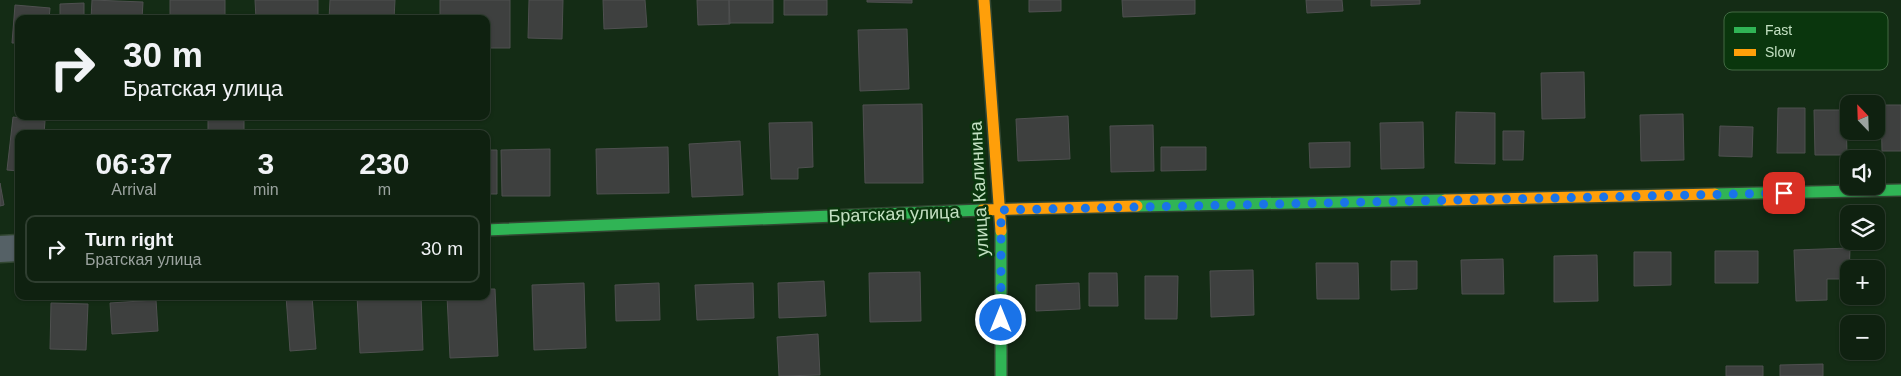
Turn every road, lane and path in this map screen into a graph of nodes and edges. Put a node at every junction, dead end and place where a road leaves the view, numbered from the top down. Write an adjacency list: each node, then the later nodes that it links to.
1 (984, 0): 3 (street, улица Калинина)
2 (1901, 190): 3 (street, Братская улица)
3 (1001, 210): 4 (street, Братская улица); 7 (street, улица Калинина)
4 (490, 230)
5 (15, 248): 6 (street)
6 (0, 249)
7 (1001, 376)

